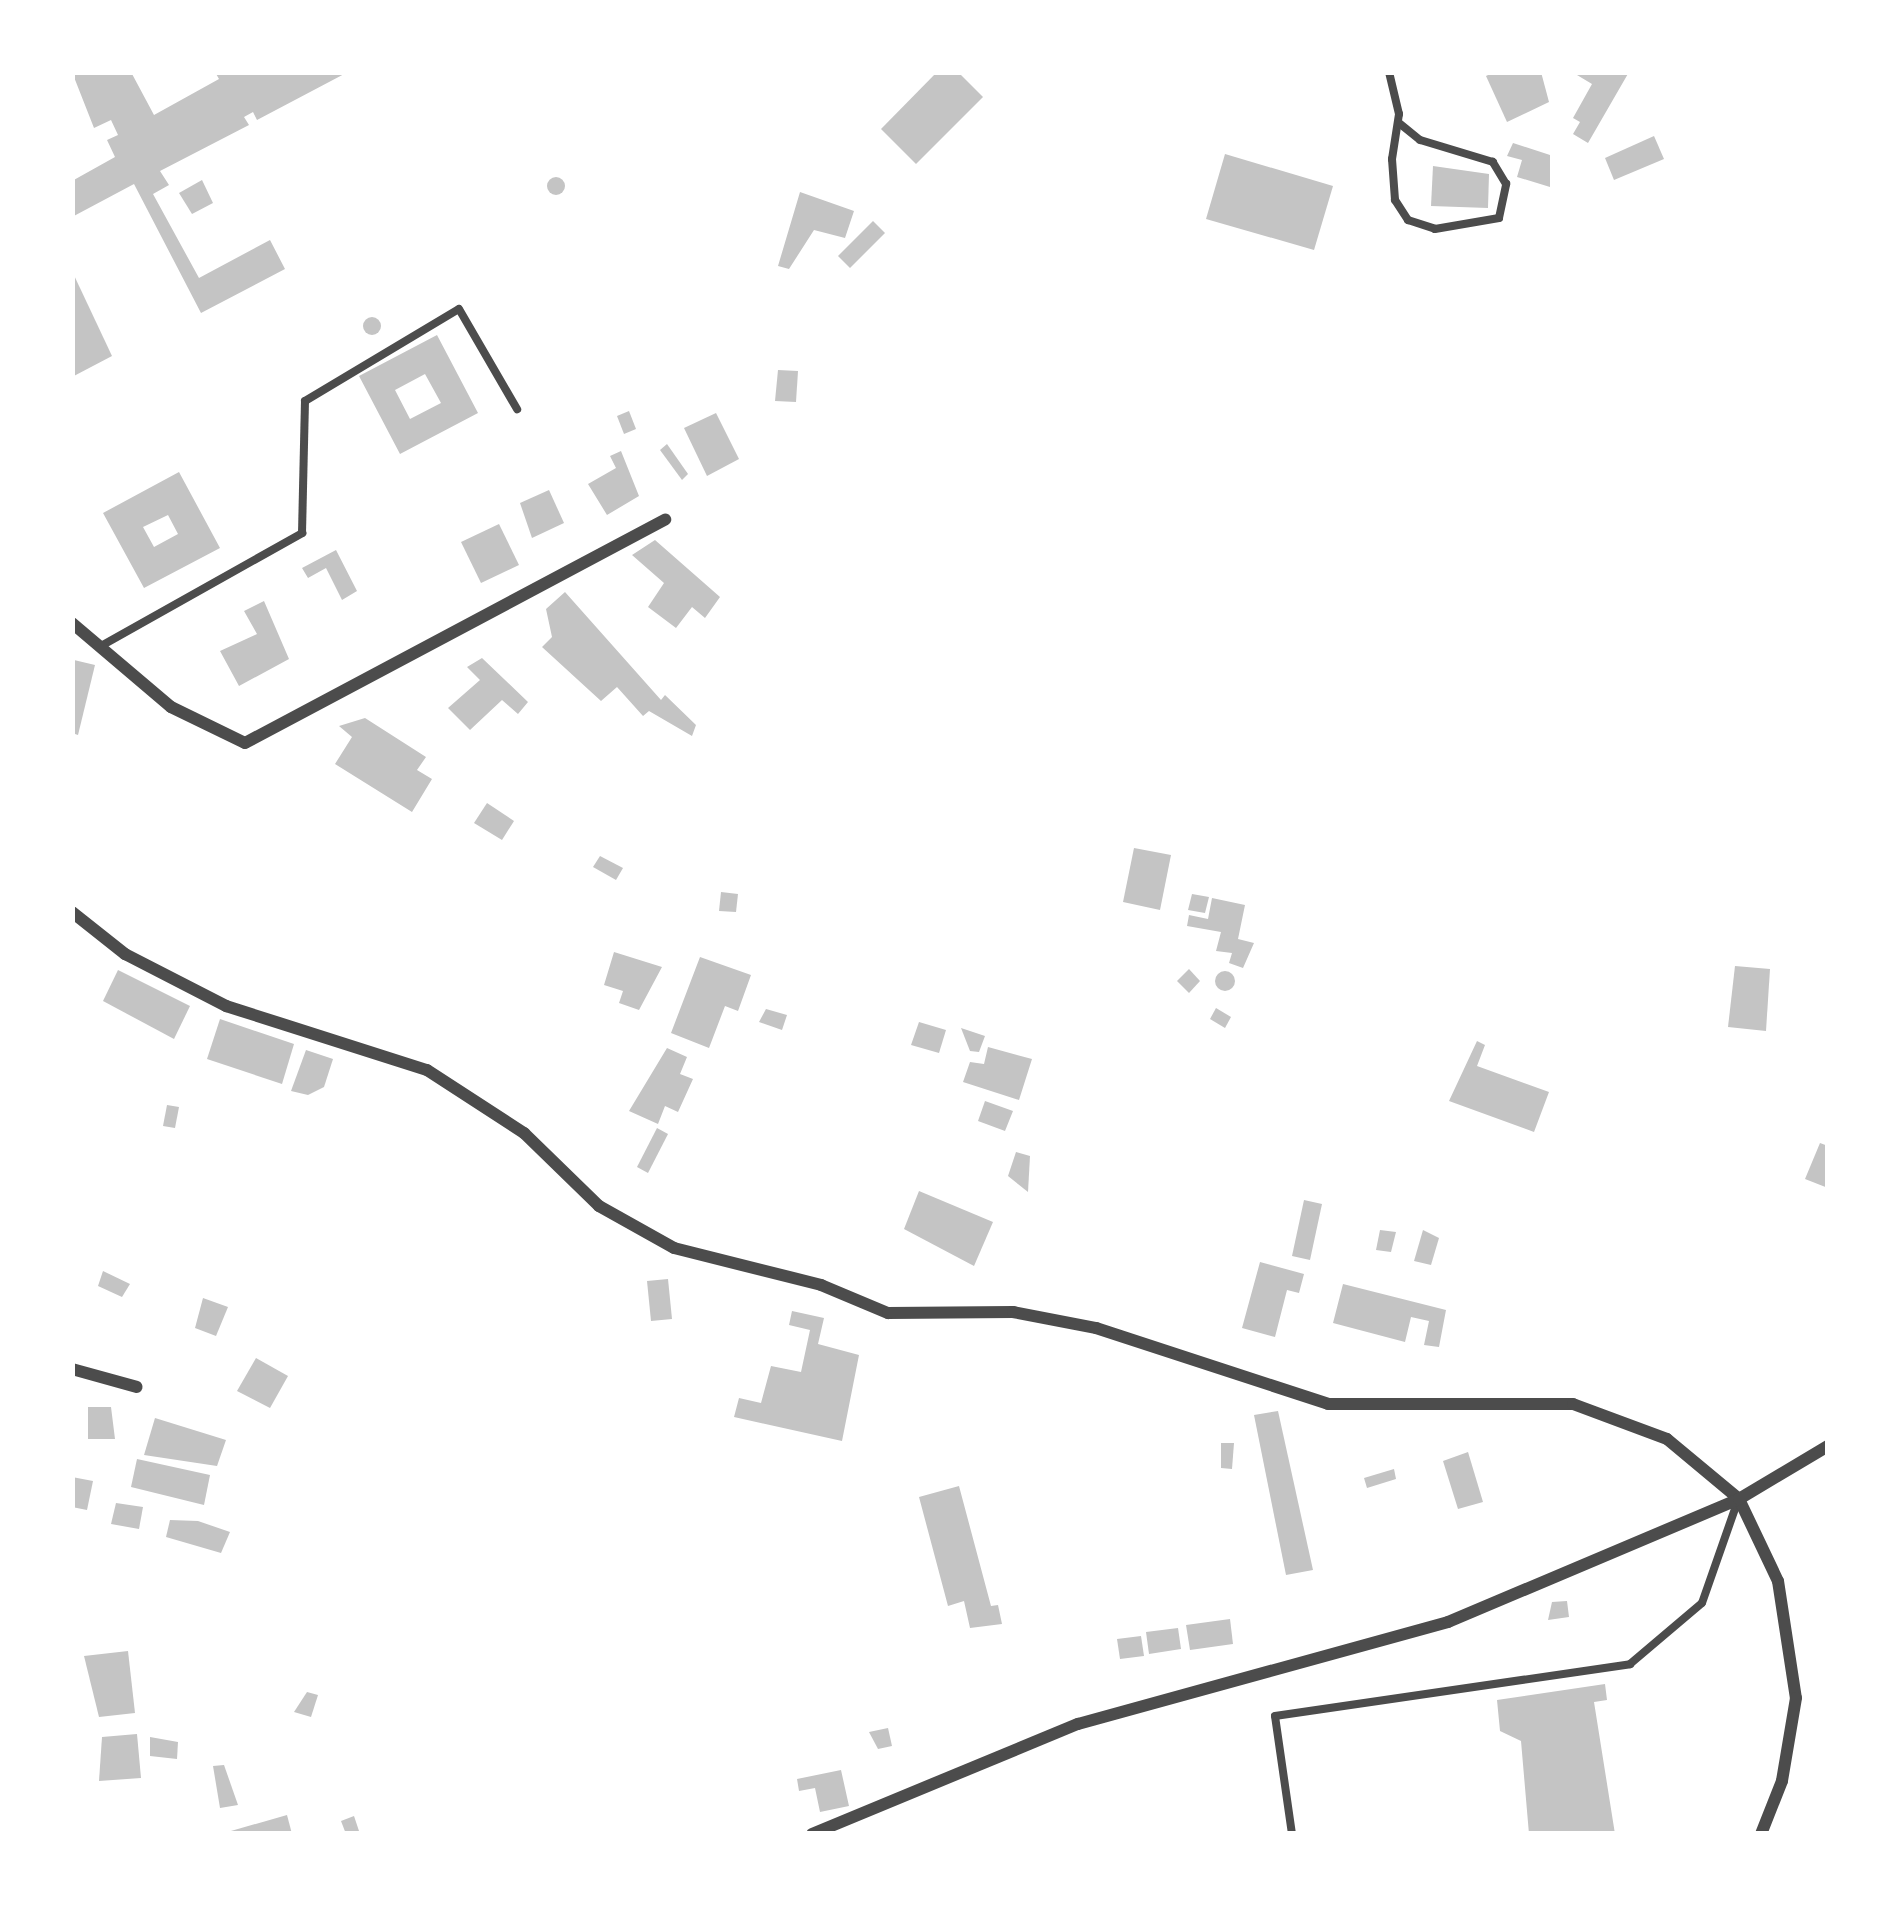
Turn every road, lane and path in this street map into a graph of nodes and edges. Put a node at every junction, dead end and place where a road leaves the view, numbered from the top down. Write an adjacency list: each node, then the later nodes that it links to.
1 (1389, 72): 2 (lane)
2 (1398, 122): 2 (lane)
3 (517, 409): 6 (lane)
4 (664, 520): 6 (street)
5 (72, 622): 6 (street)
6 (94, 649)
7 (72, 912): 11 (street)
8 (72, 1369): 9 (street)
9 (136, 1387)
10 (1828, 1446): 11 (street)
11 (1739, 1499): 12 (street); 13 (lane); 14 (street)
12 (812, 1834)
13 (1292, 1834)
14 (1761, 1834)

